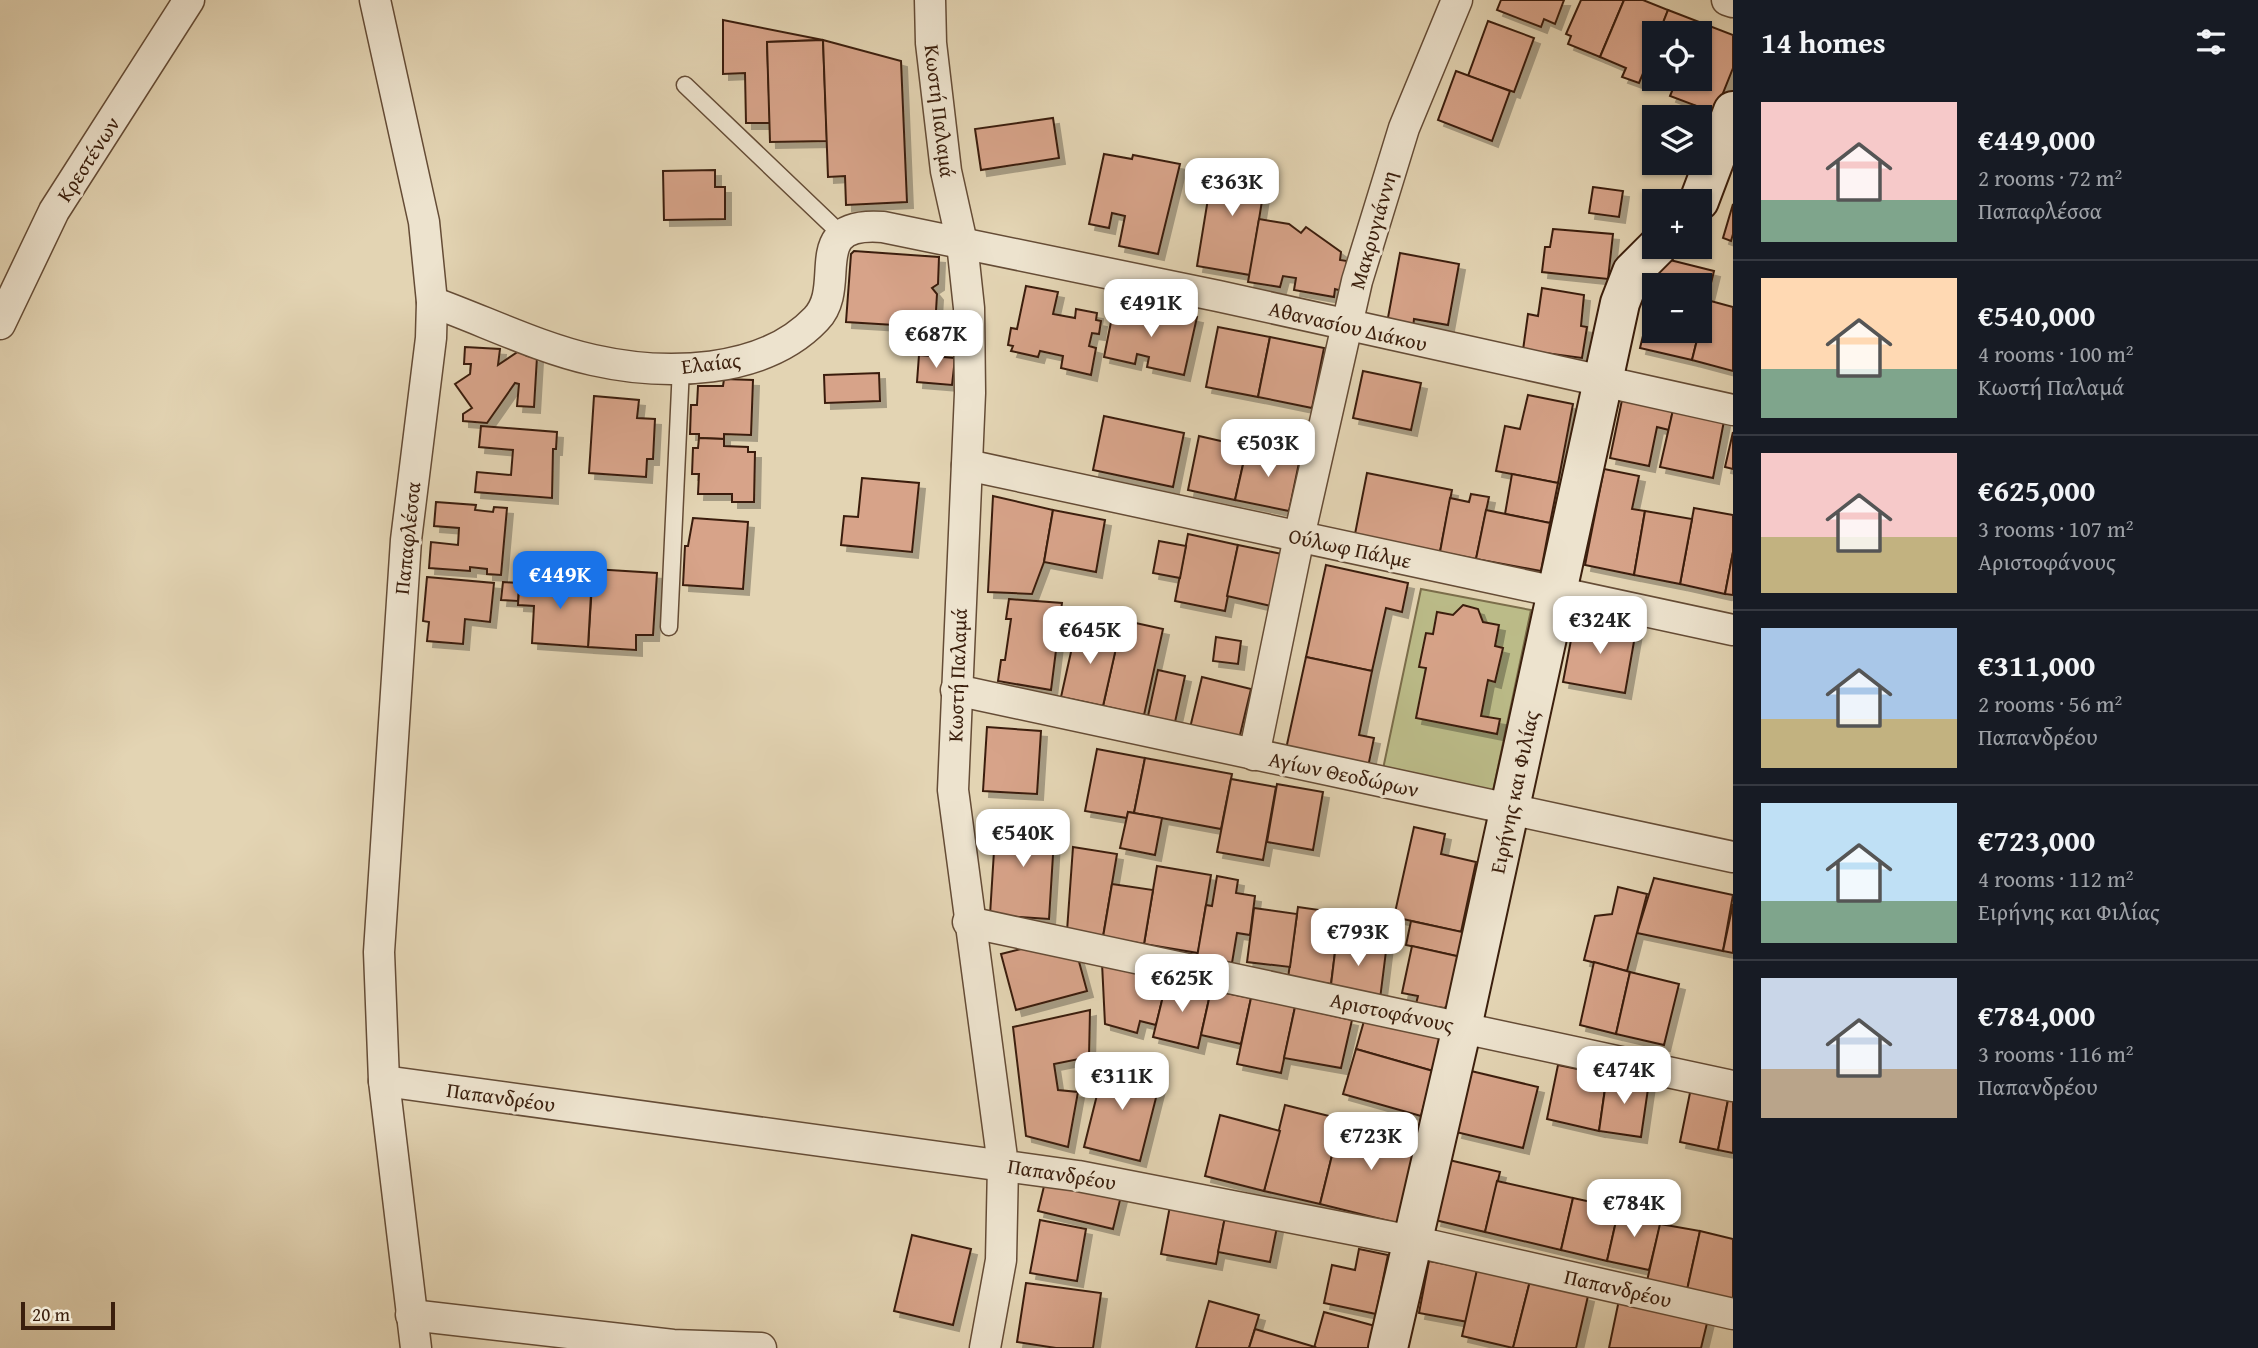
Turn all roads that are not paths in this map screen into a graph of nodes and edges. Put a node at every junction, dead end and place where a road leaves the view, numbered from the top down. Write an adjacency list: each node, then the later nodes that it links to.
1 (188, 0): 14 (street, Κρεστένων)
2 (375, 0): 13 (street, Παπαφλέσσα)
3 (930, 0): 11 (street, Κωστή Παλαμά)
4 (1457, 0): 15 (street, Μακρυγιάννη)
5 (1727, 0): 6 (street)
6 (1733, 2)
7 (685, 85): 10 (lane)
8 (1733, 111): 9 (street)
9 (1704, 189)
10 (842, 235): 11 (street); 16 (street, Ελαίας)
11 (962, 243): 15 (street, Αθανασίου Διάκου); 19 (street, Κωστή Παλαμά)
12 (1646, 259): 17 (street, Ειρήνης και Φιλίας)
13 (432, 302): 16 (street, Ελαίας); 30 (street, Παπαφλέσσα)
14 (0, 324)
15 (1346, 326): 17 (street, Αθανασίου Διάκου); 20 (street, Μακρυγιάννη)
16 (681, 368): 22 (lane)
17 (1601, 382): 18 (street, Αθανασίου Διάκου); 21 (street, Ειρήνης και Φιλίας)
18 (1733, 410)
19 (967, 465): 20 (street, Ούλωφ Πάλμε); 24 (street, Κωστή Παλαμά)
20 (1299, 537): 21 (street, Ούλωφ Πάλμε); 25 (street, Μακρυγιάννη)
21 (1556, 593): 23 (street, Ούλωφ Πάλμε); 26 (street, Ειρήνης και Φιλίας)
22 (669, 627)
23 (1733, 631)
24 (956, 690): 25 (street, Αγίων Θεοδώρων); 28 (street, Κωστή Παλαμά)
25 (1254, 755): 26 (street, Αγίων Θεοδώρων)
26 (1511, 809): 27 (street, Αγίων Θεοδώρων); 29 (street, Ειρήνης και Φιλίας)
27 (1733, 857)
28 (968, 922): 29 (street, Αριστοφάνους); 32 (street, Κωστή Παλαμά)
29 (1462, 1027): 31 (street, Αριστοφάνους); 33 (street, Ειρήνης και Φιλίας)
30 (384, 1081): 32 (street, Παπανδρέου); 35 (street, Παπαφλέσσα)
31 (1733, 1086)
32 (1003, 1165): 33 (street, Παπανδρέου); 39 (street, Κωστή Παλαμά)
33 (1412, 1241): 34 (street, Παπανδρέου); 40 (street, Ειρήνης και Φιλίας)
34 (1733, 1314)
35 (411, 1315): 36 (street); 37 (street, Παπαφλέσσα)
36 (673, 1347): 38 (street)
37 (416, 1348)
38 (761, 1348)
39 (985, 1348)
40 (1388, 1348)

